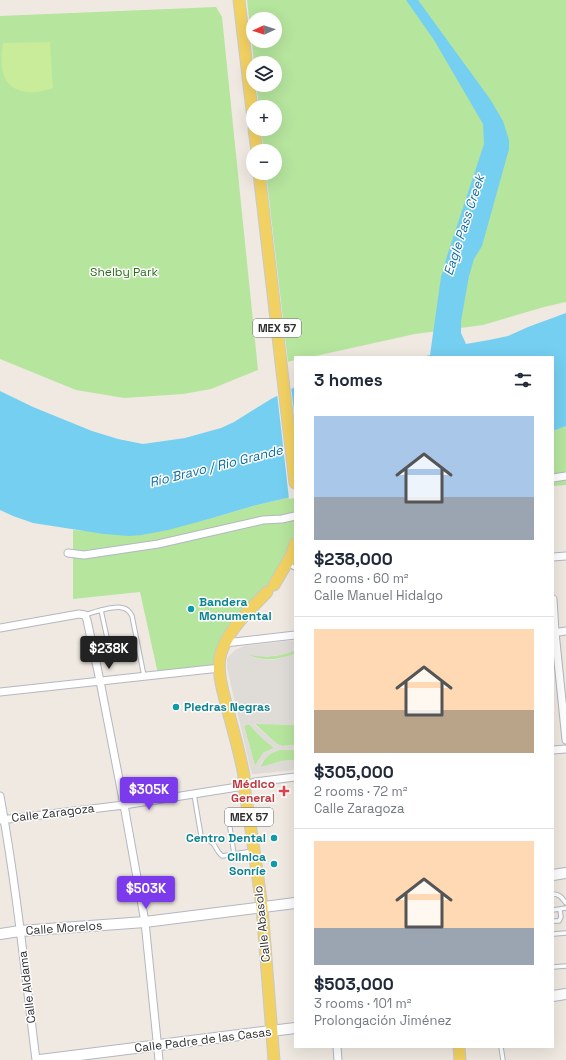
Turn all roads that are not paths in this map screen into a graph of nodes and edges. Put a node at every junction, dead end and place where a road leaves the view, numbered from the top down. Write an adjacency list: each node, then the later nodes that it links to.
1 (239, 0): 2 (main road)
2 (251, 100)
3 (260, 180): 4 (main road, MEX 57)
4 (294, 474)
5 (566, 476): 6 (street)
6 (554, 478)
7 (294, 516): 9 (street)
8 (294, 547): 12 (main road, Calle Abasolo / MEX 57)
9 (68, 553)
10 (566, 556): 11 (street)
11 (554, 557)
12 (291, 566): 19 (main road, Calle Abasolo / MEX 57)
13 (101, 610): 14 (lane); 20 (lane); 22 (lane)
14 (85, 615): 15 (street); 23 (street)
15 (0, 628)
16 (566, 631): 17 (street)
17 (554, 632): 25 (street)
18 (294, 635): 19 (street)
19 (225, 643): 21 (main road, Calle Abasolo / MEX 57)
20 (109, 647)
21 (220, 668): 22 (street); 29 (main road, Calle Abasolo / MEX 57)
22 (144, 676): 23 (street)
23 (100, 681): 24 (street); 32 (street)
24 (0, 692)
25 (566, 740)
26 (566, 749): 27 (street)
27 (554, 750)
28 (294, 777): 29 (street, Calle Zaragoza)
29 (244, 786): 30 (street, Calle Zaragoza); 35 (main road, Calle Abasolo / MEX 57)
30 (194, 794): 32 (street, Calle Zaragoza); 36 (lane)
31 (0, 796): 33 (street, Calle Aldama)
32 (124, 805): 33 (street, Calle Zaragoza); 47 (street)
33 (2, 819): 48 (street, Calle Aldama)
34 (230, 828): 36 (lane)
35 (254, 851): 36 (lane); 42 (main road, Calle Abasolo / MEX 57)
36 (234, 854)
37 (566, 873): 38 (main road)
38 (554, 875)
39 (554, 894): 41 (lane)
40 (294, 903): 42 (main road, Calle Morelos)
41 (566, 903)
42 (262, 907): 47 (main road, Calle Morelos); 57 (main road, Calle Abasolo / MEX 57)
43 (566, 908): 45 (lane)
44 (554, 910): 45 (lane)
45 (560, 910): 46 (lane)
46 (554, 921)
47 (145, 922): 48 (main road, Calle Morelos); 58 (street)
48 (20, 931): 50 (main road, Calle Morelos); 62 (street, Calle Aldama)
49 (566, 933): 51 (lane)
50 (0, 934)
51 (554, 934)
52 (566, 966): 53 (lane)
53 (554, 968)
54 (566, 994): 55 (main road)
55 (554, 996)
56 (294, 1028): 57 (main road, Calle Padre de las Casas)
57 (272, 1031): 58 (main road, Calle Padre de las Casas); 65 (main road, Calle Abasolo / MEX 57)
58 (158, 1045): 63 (main road, Calle Padre de las Casas); 64 (street)
59 (337, 1048): 66 (street)
60 (458, 1048): 67 (main road)
61 (501, 1048): 68 (lane)
62 (36, 1060)
63 (40, 1060)
64 (160, 1060)
65 (274, 1060)
66 (338, 1060)
67 (460, 1060)
68 (502, 1060)

